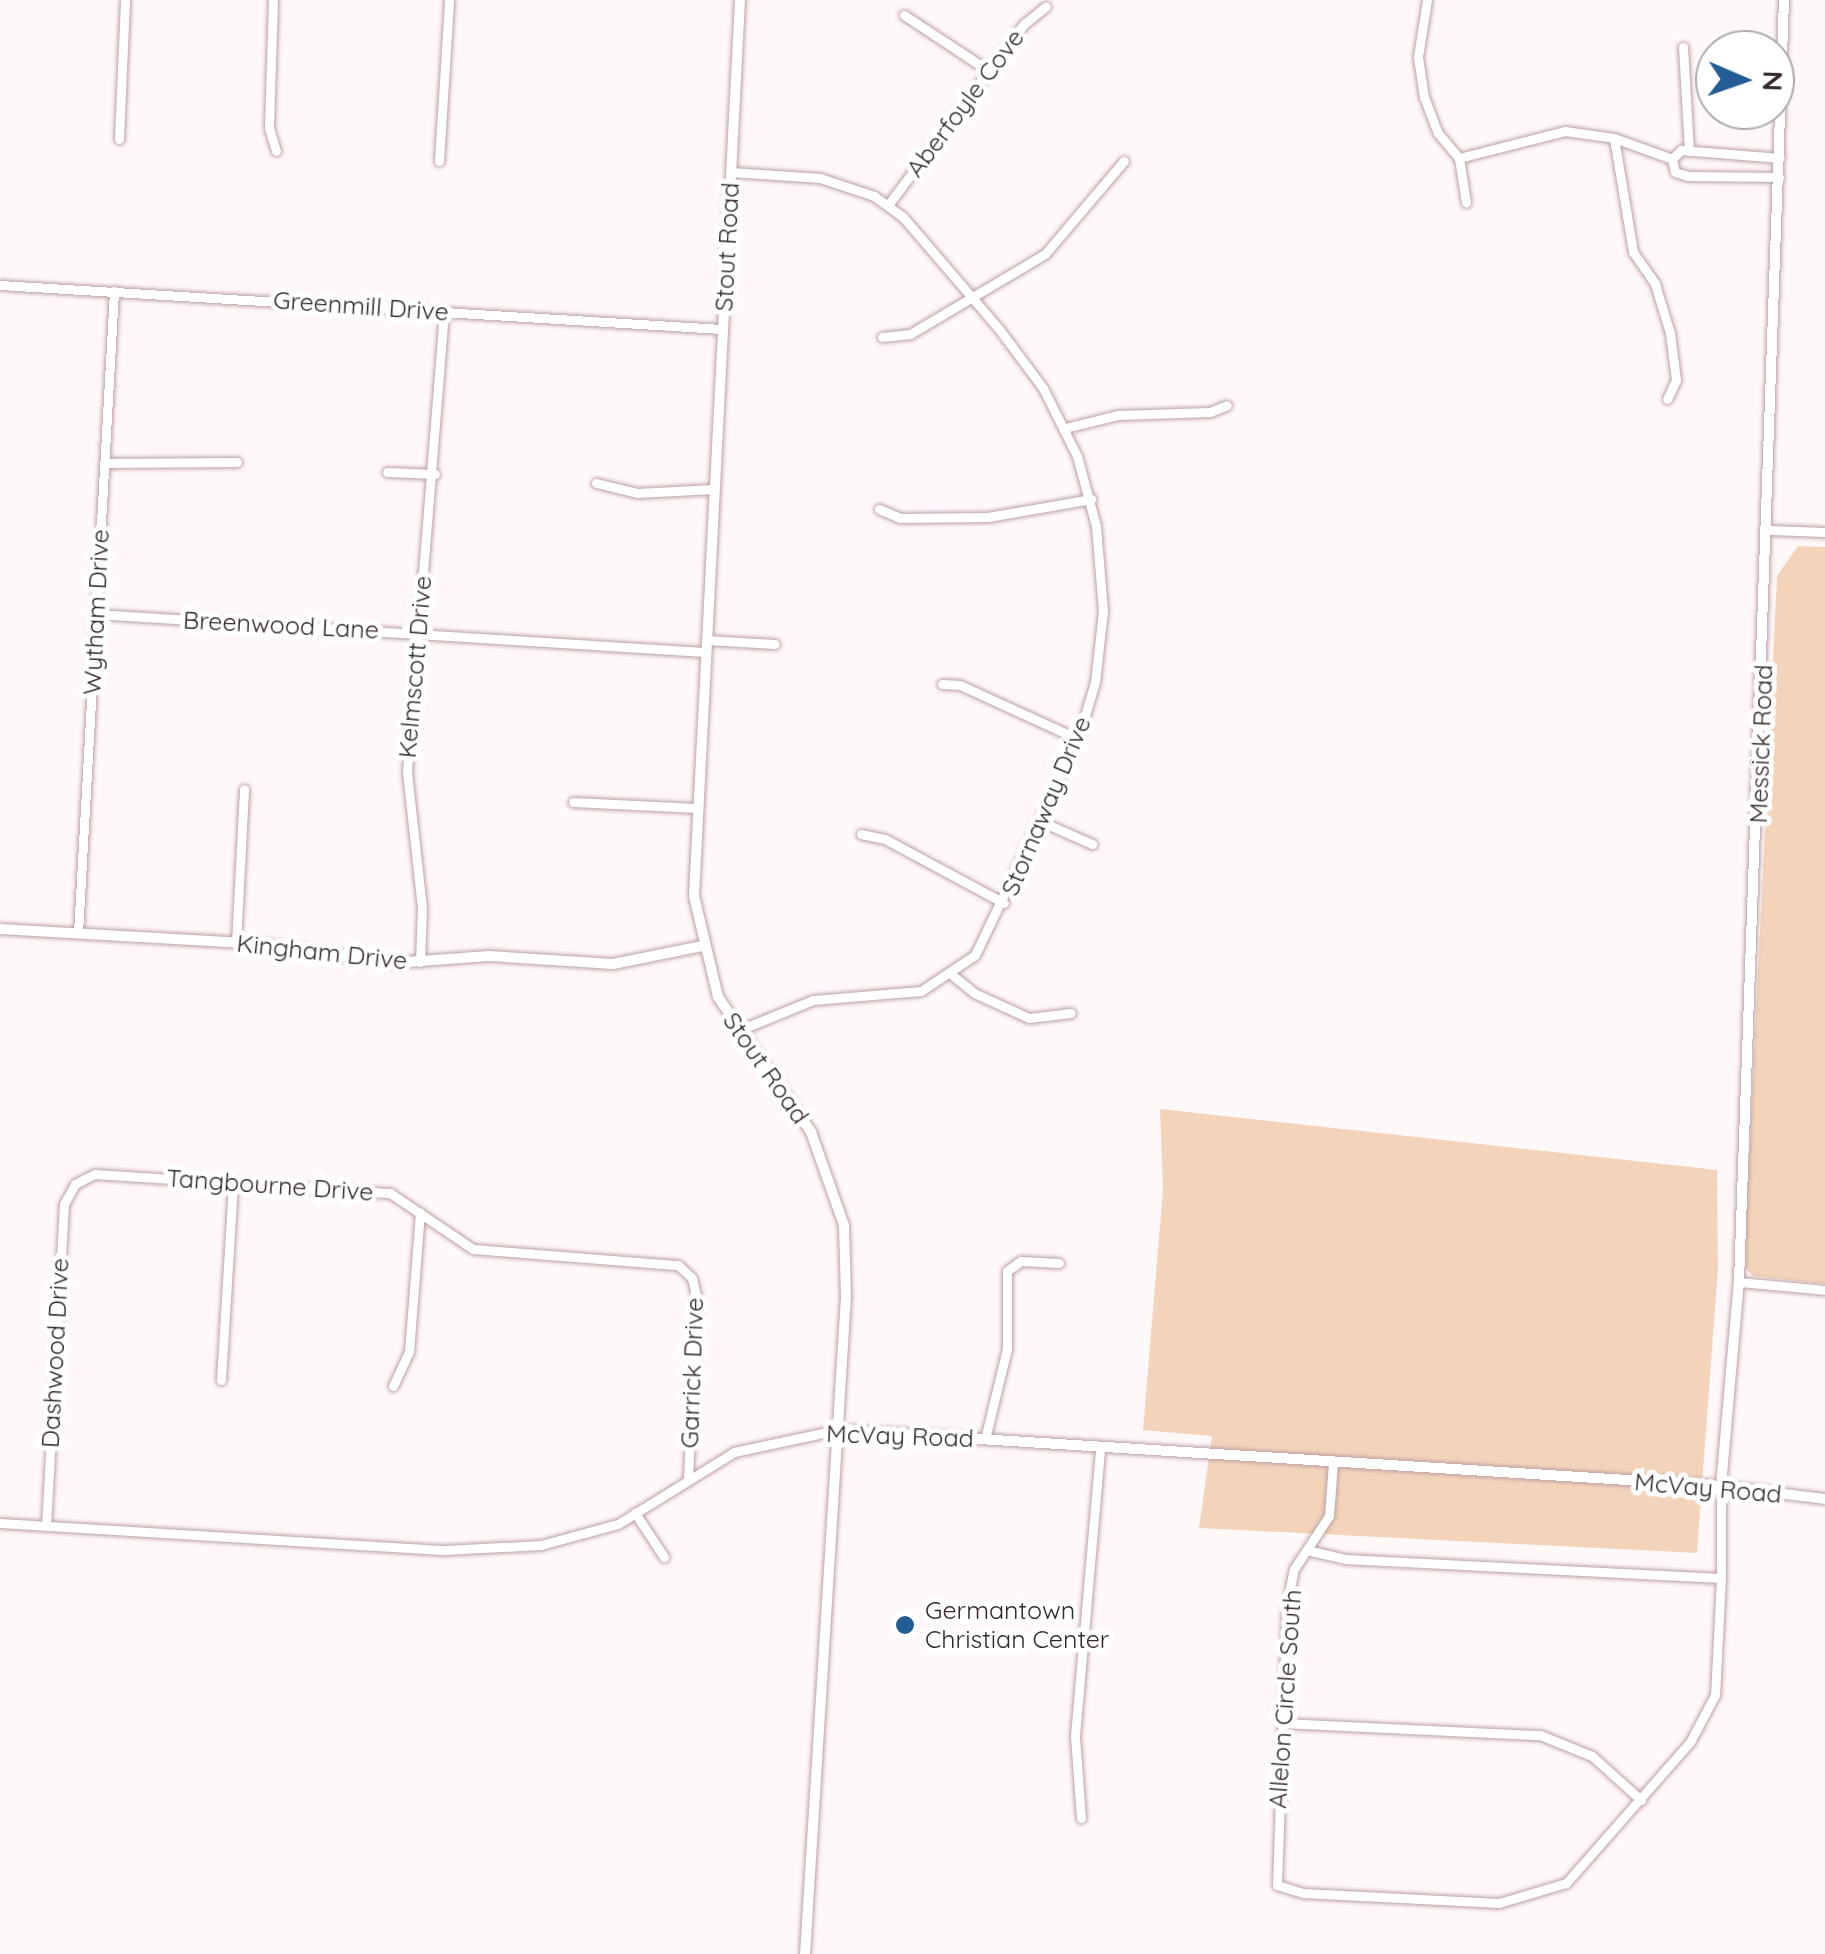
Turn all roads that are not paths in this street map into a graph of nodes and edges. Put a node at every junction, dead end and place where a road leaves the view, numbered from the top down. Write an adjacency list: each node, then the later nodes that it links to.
1 (126, 0): 11 (street)
2 (274, 0): 14 (street)
3 (449, 0): 19 (street)
4 (740, 0): 20 (street, Stout Road)
5 (1428, 0): 15 (street)
6 (1784, 0): 16 (street, Messick Road)
7 (1046, 6): 10 (street, Aberfoyle Cove)
8 (904, 15): 10 (street)
9 (1683, 47): 13 (street)
10 (989, 71): 23 (street, Aberfoyle Cove)
11 (119, 138)
12 (1614, 138): 15 (street); 17 (street); 30 (street)
13 (1690, 151): 16 (street); 17 (street)
14 (276, 152)
15 (1458, 158): 22 (street)
16 (1780, 158): 21 (street, Messick Road)
17 (1672, 160): 21 (street)
18 (1124, 161): 26 (street)
19 (439, 162)
20 (731, 172): 23 (street, Stornaway Drive); 28 (street, Stout Road)
21 (1779, 177): 41 (street, Messick Road)
22 (1466, 202)
23 (888, 205): 26 (street, Stornaway Drive)
24 (0, 284): 25 (street, Greenmill Drive)
25 (114, 291): 27 (street, Greenmill Drive); 34 (street, Wytham Drive)
26 (970, 298): 29 (street); 32 (street, Stornaway Drive)
27 (444, 312): 28 (street, Greenmill Drive); 36 (street, Kelmscott Drive)
28 (722, 329): 38 (street, Stout Road)
29 (882, 337)
30 (1667, 399)
31 (1227, 405): 32 (street)
32 (1065, 428): 39 (street, Stornaway Drive)
33 (238, 462): 34 (street)
34 (104, 463): 43 (street, Wytham Drive)
35 (386, 472): 36 (street)
36 (435, 474): 44 (street, Kelmscott Drive)
37 (596, 483): 38 (street)
38 (714, 489): 46 (street, Stout Road)
39 (1091, 499): 40 (street); 48 (street, Stornaway Drive)
40 (879, 509)
41 (1770, 530): 42 (street); 69 (street, Messick Road)
42 (1825, 532)
43 (95, 614): 44 (street, Breenwood Lane); 57 (street, Wytham Drive)
44 (414, 632): 46 (street, Breenwood Lane); 60 (street, Kelmscott Drive)
45 (775, 644): 46 (street, Breenwood Lane)
46 (706, 646): 51 (street, Stout Road)
47 (942, 684): 48 (street)
48 (1078, 739): 52 (street, Stornaway Drive)
49 (244, 789): 58 (street)
50 (573, 802): 51 (street)
51 (697, 808): 59 (street, Stout Road)
52 (1042, 822): 54 (street); 55 (street, Stornaway Drive)
53 (861, 834): 55 (street)
54 (1092, 844)
55 (1004, 904): 61 (street, Stornaway Drive)
56 (0, 929): 57 (street, Kingham Drive)
57 (78, 933): 58 (street, Kingham Drive)
58 (236, 943): 60 (street, Kingham Drive)
59 (702, 946): 60 (street, Kingham Drive); 63 (street, Stout Road)
60 (420, 962)
61 (952, 975): 62 (street); 63 (street, Stornaway Drive)
62 (1072, 1012)
63 (737, 1031): 73 (street, Stout Road)
64 (233, 1183): 65 (street, Tangbourne Drive); 66 (street, Tangbourne Drive); 71 (street)
65 (75, 1184): 82 (street, Dashwood Drive)
66 (420, 1212): 68 (street, Tangbourne Drive); 72 (street)
67 (1059, 1262): 74 (street)
68 (687, 1271): 77 (street, Garrick Drive)
69 (1739, 1282): 70 (street); 78 (street, Messick Road)
70 (1825, 1290)
71 (220, 1380)
72 (392, 1386)
73 (836, 1430): 74 (street, McVay Road); 77 (street, McVay Road); 89 (street, Stout Road)
74 (985, 1440): 75 (street, McVay Road)
75 (1100, 1448): 76 (street, McVay Road); 88 (street)
76 (1334, 1463): 78 (street, McVay Road); 83 (street, Allelon Circle South)
77 (688, 1477): 80 (street, McVay Road)
78 (1721, 1486): 79 (street, McVay Road); 85 (street)
79 (1825, 1499)
80 (635, 1513): 82 (street, McVay Road); 84 (street)
81 (0, 1523): 82 (street, McVay Road)
82 (46, 1526)
83 (1311, 1550): 85 (street); 86 (street, Allelon Circle South)
84 (664, 1558)
85 (1721, 1578): 87 (street)
86 (1282, 1723): 87 (street); 87 (street, Allelon Circle South)
87 (1642, 1800)
88 (1080, 1818)
89 (805, 1954)

